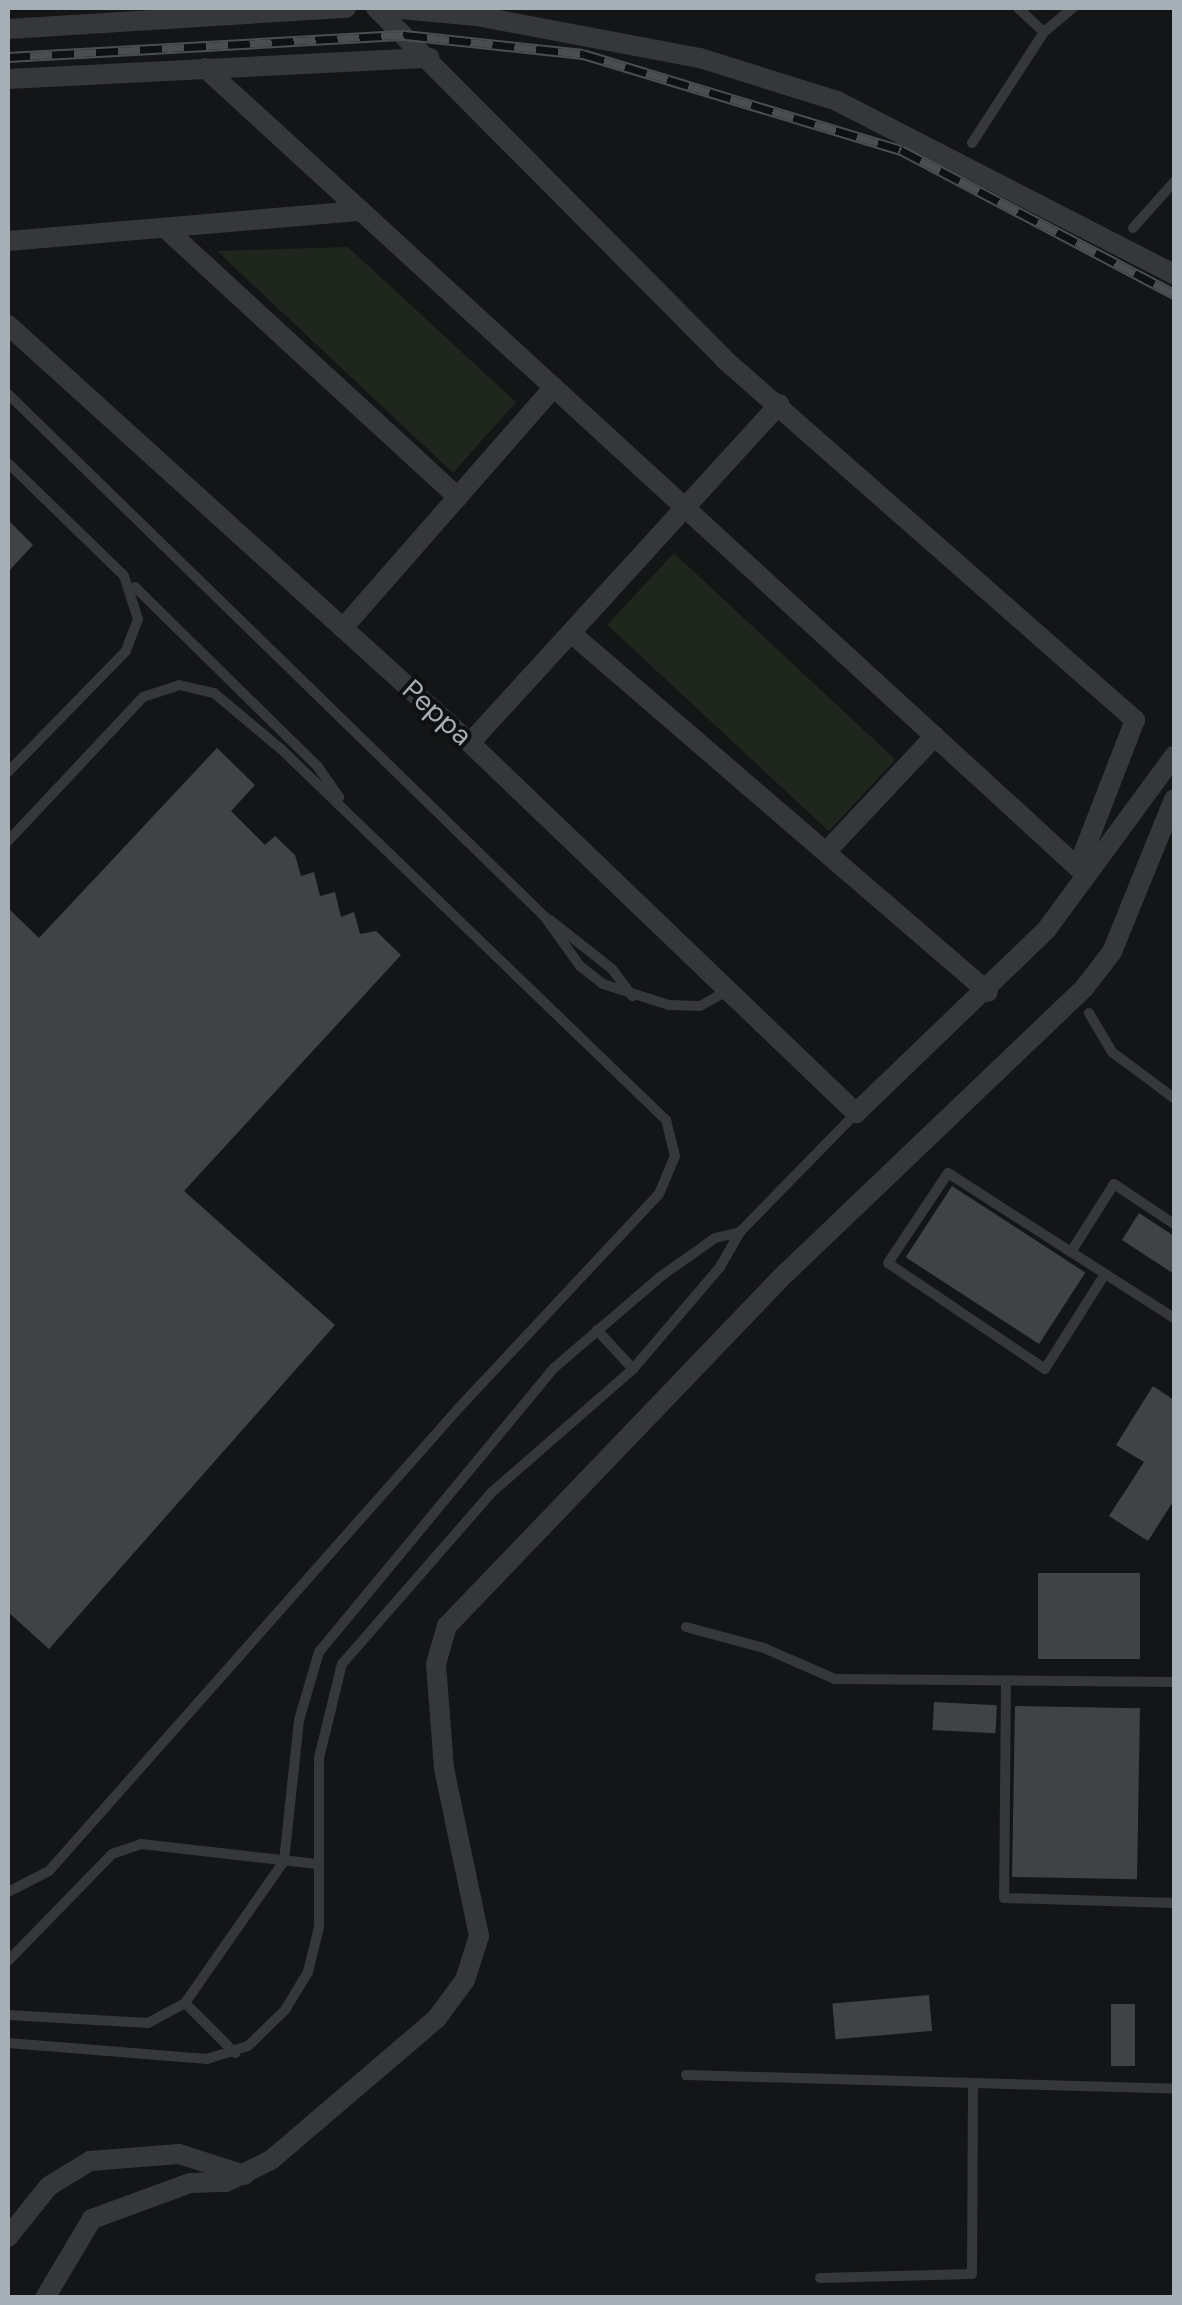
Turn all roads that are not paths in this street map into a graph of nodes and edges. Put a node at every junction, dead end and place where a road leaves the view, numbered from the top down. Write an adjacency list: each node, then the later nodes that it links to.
1 (346, 8): 6 (street)
2 (376, 8): 8 (street)
3 (388, 8): 17 (street)
4 (1018, 8): 7 (lane)
5 (1073, 8): 7 (lane)
6 (8, 29)
7 (1044, 32): 11 (lane)
8 (429, 58): 9 (street); 21 (street)
9 (205, 68): 10 (street); 13 (street)
10 (8, 80)
11 (972, 143)
12 (1174, 182): 15 (lane)
13 (361, 211): 14 (street); 19 (street)
14 (165, 228): 16 (street); 23 (street)
15 (1133, 228)
16 (8, 241)
17 (1174, 274)
18 (8, 324): 26 (street, Peppa)
19 (554, 387): 23 (street); 24 (street)
20 (8, 394): 37 (lane)
21 (780, 404): 24 (street); 36 (street)
22 (8, 463): 25 (lane)
23 (458, 496): 26 (street)
24 (685, 508): 27 (street); 28 (street)
25 (124, 576): 31 (lane); 33 (lane)
26 (343, 628): 29 (street, Peppa)
27 (571, 633): 29 (street); 35 (street)
28 (935, 736): 35 (street); 36 (street)
29 (470, 742): 38 (street, Peppa)
30 (1174, 756): 36 (street)
31 (8, 772)
32 (1174, 799): 66 (street)
33 (354, 818): 34 (lane); 56 (lane)
34 (8, 841)
35 (826, 852): 39 (street)
36 (1082, 870): 39 (street)
37 (545, 917): 40 (lane); 40 (lane)
38 (728, 990): 40 (lane); 43 (street, Peppa)
39 (988, 992): 43 (street)
40 (632, 996)
41 (1089, 1013): 42 (lane)
42 (1174, 1098)
43 (856, 1114): 45 (lane)
44 (1174, 1224): 46 (lane)
45 (740, 1232): 49 (lane); 50 (lane)
46 (1071, 1252): 47 (lane); 47 (lane)
47 (1105, 1274): 48 (lane)
48 (1174, 1318)
49 (597, 1330): 50 (lane); 54 (lane)
50 (633, 1369): 55 (lane)
51 (686, 1627): 52 (lane)
52 (1006, 1681): 53 (lane); 57 (lane)
53 (1174, 1682)
54 (284, 1861): 55 (lane); 58 (lane); 59 (lane)
55 (318, 1864): 62 (lane)
56 (8, 1892)
57 (1174, 1903)
58 (8, 1961)
59 (185, 2003): 60 (lane); 62 (lane)
60 (8, 2016)
61 (8, 2044): 62 (lane)
62 (235, 2053)
63 (686, 2075): 64 (lane)
64 (973, 2083): 65 (lane); 68 (lane)
65 (1174, 2089)
66 (245, 2174): 67 (street); 69 (street)
67 (8, 2237)
68 (820, 2278)
69 (46, 2298)

